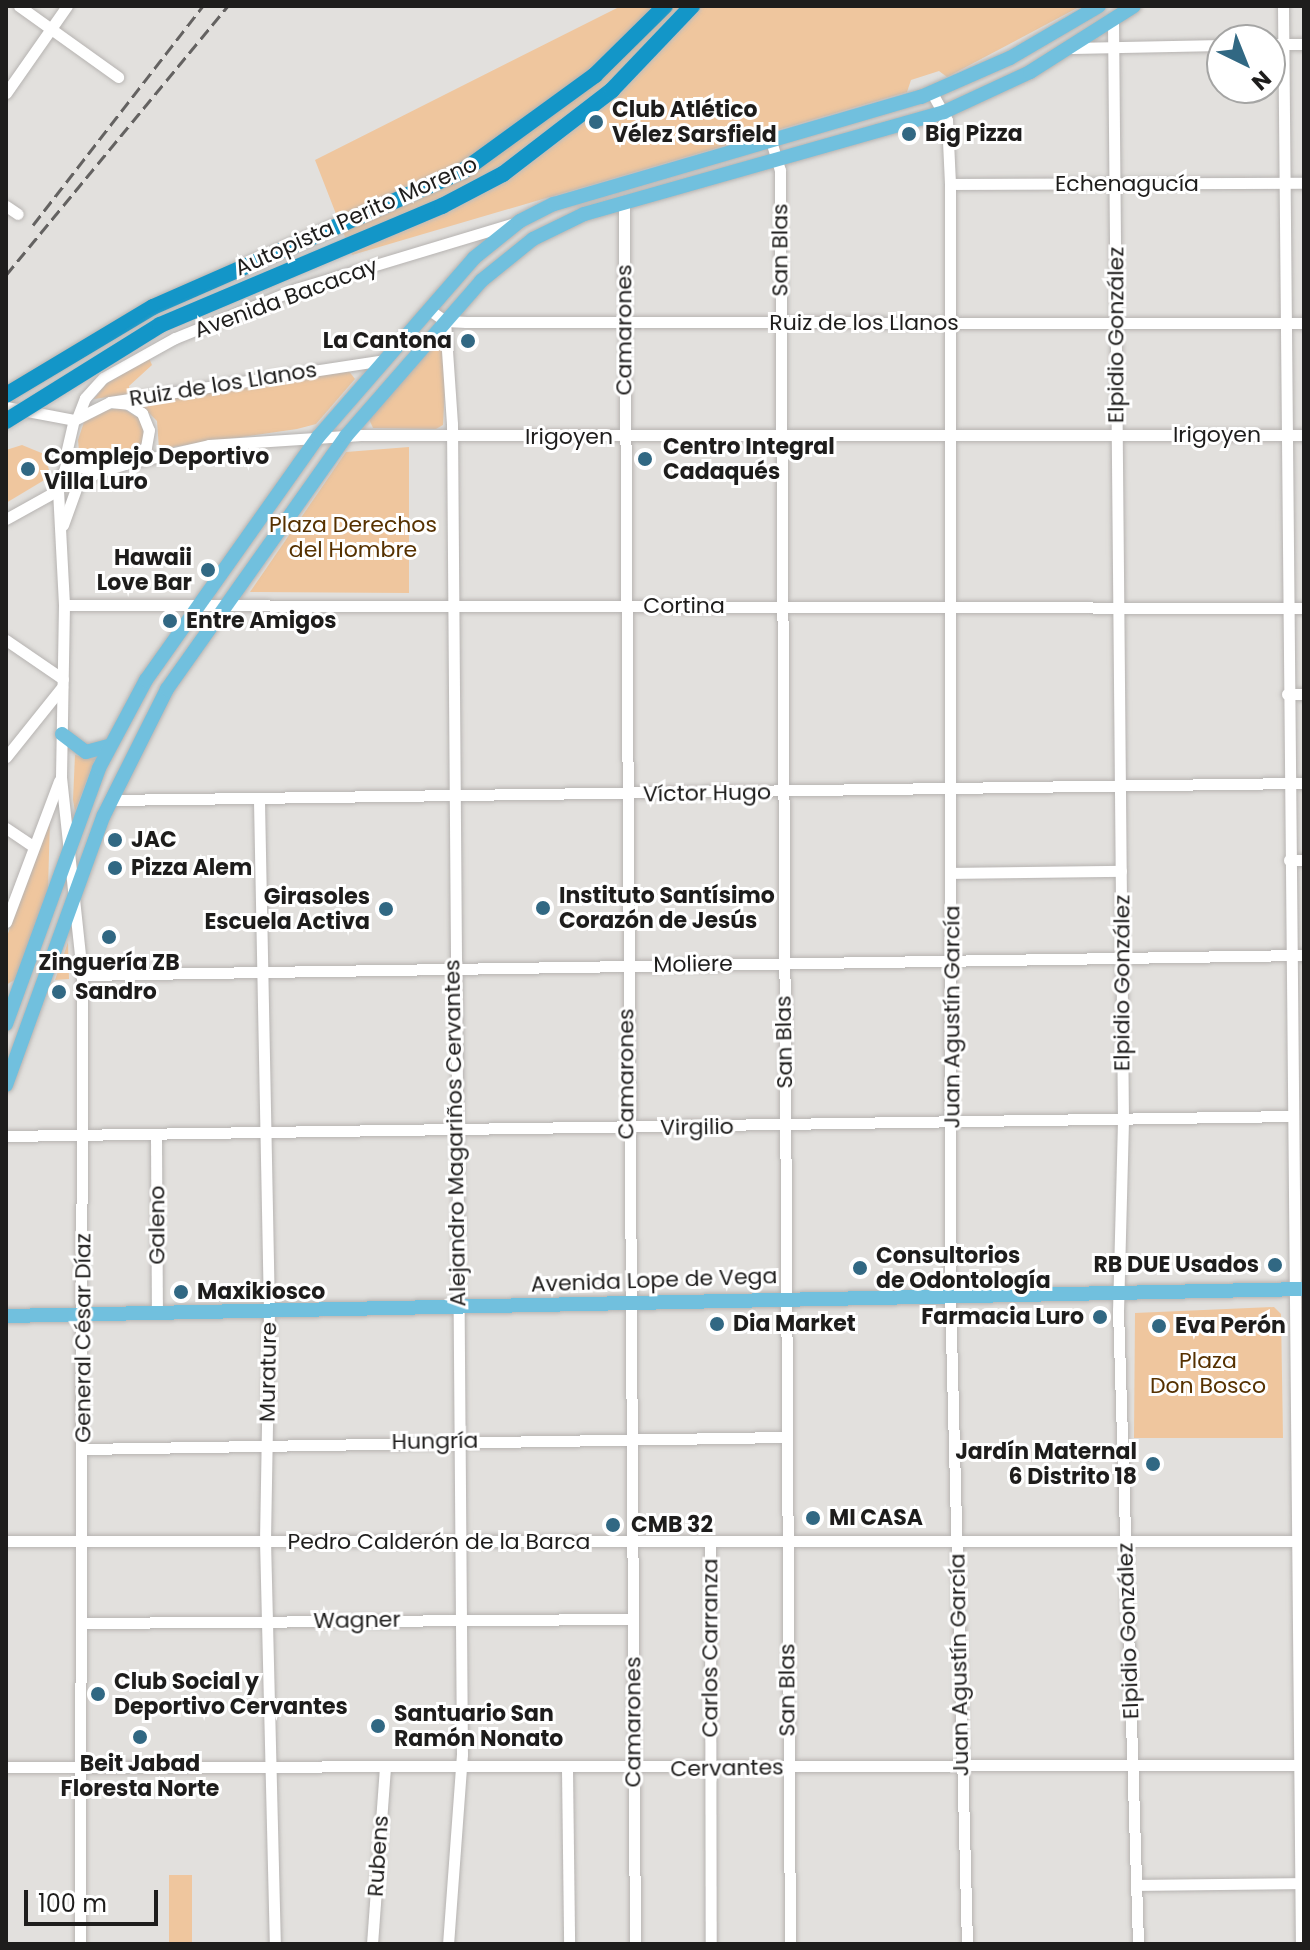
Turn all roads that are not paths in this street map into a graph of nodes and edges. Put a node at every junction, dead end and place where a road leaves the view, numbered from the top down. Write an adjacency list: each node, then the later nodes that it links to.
1 (19, 6): 8 (street)
2 (67, 6): 8 (street)
3 (665, 6): 36 (highway, Autopista Perito Moreno)
4 (692, 6): 40 (highway, Autopista Perito Moreno, bridge)
5 (1099, 6): 14 (main road)
6 (1134, 6): 7 (main road)
7 (1113, 21): 10 (street, Elpidio González); 11 (main road)
8 (51, 29): 12 (street); 13 (street)
9 (1206, 45): 10 (street)
10 (1114, 47): 11 (street); 22 (street, Elpidio González)
11 (1072, 48): 16 (main road)
12 (118, 77)
13 (6, 93)
14 (932, 93): 16 (street, Juan Agustín García); 17 (main road)
15 (1285, 104): 19 (street)
16 (944, 112): 18 (main road); 21 (street, Juan Agustín García)
17 (771, 141): 18 (street, San Blas); 26 (main road)
18 (777, 161): 23 (main road); 33 (street, San Blas)
19 (1286, 183): 20 (street, Echenagucía); 22 (street, Echenagucía); 31 (street)
20 (1304, 183)
21 (950, 184): 22 (street, Echenagucía); 30 (street, Juan Agustín García)
22 (1116, 184): 34 (street, Elpidio González)
23 (624, 203): 28 (main road); 29 (street, Camarones)
24 (6, 206): 25 (street)
25 (18, 214)
26 (520, 221): 27 (main road); 39 (street, Avenida Bacacay)
27 (428, 309): 28 (street); 35 (main road)
28 (445, 321): 29 (street, Ruiz de los Llanos); 44 (main road); 49 (street, Alejandro Magariños Cervantes)
29 (623, 323): 33 (street, Ruiz de los Llanos); 45 (street, Camarones)
30 (951, 323): 33 (street, Ruiz de los Llanos); 34 (street, Ruiz de los Llanos); 47 (street, Juan Agustín García)
31 (1286, 323): 32 (street, Ruiz de los Llanos); 34 (street, Ruiz de los Llanos); 42 (street)
32 (1304, 323)
33 (780, 324): 46 (street, San Blas)
34 (1117, 324): 41 (street, Elpidio González)
35 (384, 360): 37 (street, Ruiz de los Llanos); 48 (main road)
36 (6, 395)
37 (110, 402): 39 (street); 51 (street)
38 (6, 407): 39 (street)
39 (76, 418): 50 (street)
40 (6, 421)
41 (1117, 435): 42 (street, Irigoyen); 47 (street, Irigoyen); 58 (street, Elpidio González)
42 (1288, 435): 43 (street, Irigoyen); 64 (street)
43 (1304, 435)
44 (346, 436): 48 (street, Irigoyen); 49 (street, Irigoyen); 57 (main road)
45 (624, 436): 46 (street, Irigoyen); 49 (street, Irigoyen); 61 (street, Camarones)
46 (783, 436): 47 (street, Irigoyen); 62 (street, San Blas)
47 (951, 436): 63 (street, Juan Agustín García)
48 (318, 437): 51 (street, Irigoyen); 59 (main road)
49 (452, 437): 60 (street, Alejandro Magariños Cervantes)
50 (67, 461): 52 (street); 53 (street)
51 (125, 464): 52 (street)
52 (98, 472): 55 (street)
53 (58, 490): 54 (street); 55 (street)
54 (6, 519)
55 (63, 525): 56 (street, General César Díaz)
56 (64, 605): 59 (street, Cortina); 67 (street, General César Díaz)
57 (224, 605): 59 (street, Cortina); 60 (street, Cortina); 81 (main road)
58 (1120, 605): 63 (street, Cortina); 64 (street, Cortina); 76 (street, Elpidio González)
59 (196, 606): 71 (main road)
60 (451, 606): 61 (street, Cortina); 80 (street, Alejandro Magariños Cervantes)
61 (624, 606): 62 (street, Cortina); 79 (street, Camarones)
62 (782, 606): 63 (street, Cortina); 78 (street, San Blas)
63 (952, 607): 77 (street, Juan Agustín García)
64 (1288, 608): 65 (street, Cortina); 68 (street)
65 (1304, 608)
66 (6, 640): 67 (street)
67 (63, 683): 70 (street, General César Díaz); 72 (street)
68 (1287, 694): 69 (street); 74 (street)
69 (1304, 694)
70 (62, 734): 71 (main road); 73 (street, General César Díaz)
71 (109, 746): 85 (main road)
72 (6, 757)
73 (61, 777): 84 (street); 85 (street, General César Díaz)
74 (1288, 783): 75 (street, Víctor Hugo); 76 (street, Víctor Hugo); 86 (street)
75 (1304, 783)
76 (1120, 787): 77 (street, Víctor Hugo); 88 (street, Elpidio González)
77 (951, 790): 78 (street, Víctor Hugo); 89 (street, Juan Agustín García)
78 (783, 791): 79 (street, Víctor Hugo); 96 (street, San Blas)
79 (625, 794): 80 (street, Víctor Hugo); 97 (street, Camarones)
80 (452, 796): 82 (street, Víctor Hugo); 98 (street, Alejandro Magariños Cervantes)
81 (110, 800): 82 (street, Víctor Hugo); 90 (main road)
82 (259, 801): 99 (street, Murature)
83 (6, 828): 84 (street)
84 (33, 846): 91 (street)
85 (67, 852): 90 (street, General César Díaz); 101 (main road)
86 (1289, 860): 87 (street); 92 (street)
87 (1304, 860)
88 (1121, 871): 89 (street); 94 (street, Elpidio González)
89 (951, 873): 95 (street, Juan Agustín García)
90 (75, 886): 100 (street, General César Díaz); 104 (main road)
91 (6, 922)
92 (1290, 955): 93 (street, Moliere); 94 (street, Moliere); 103 (street)
93 (1304, 955)
94 (1121, 958): 95 (street, Moliere); 106 (street, Elpidio González)
95 (952, 960): 96 (street, Moliere); 107 (street, Juan Agustín García)
96 (783, 963): 97 (street, Moliere); 108 (street, San Blas)
97 (625, 964): 98 (street, Moliere); 109 (street, Camarones)
98 (453, 966): 99 (street, Moliere); 110 (street, Alejandro Magariños Cervantes)
99 (262, 970): 100 (street, Moliere); 111 (street, Murature)
100 (82, 975): 113 (street, General César Díaz)
101 (12, 992): 102 (main road)
102 (6, 1024)
103 (1298, 1059): 105 (street)
104 (6, 1085)
105 (1293, 1116): 106 (street, Virgilio); 115 (street)
106 (1123, 1121): 107 (street, Virgilio); 117 (street, Elpidio González)
107 (953, 1124): 108 (street, Virgilio); 118 (street, Juan Agustín García)
108 (784, 1126): 109 (street, Virgilio); 119 (street, San Blas)
109 (626, 1129): 110 (street, Virgilio); 120 (street, Camarones)
110 (455, 1131): 111 (street, Virgilio); 121 (street, Alejandro Magariños Cervantes)
111 (265, 1133): 114 (street, Virgilio); 122 (street, Murature)
112 (6, 1136): 113 (street, Virgilio)
113 (83, 1137): 114 (street, Virgilio); 124 (street, General César Díaz)
114 (156, 1137): 123 (street, Galeno)
115 (1299, 1160): 116 (street)
116 (1299, 1289): 117 (main road, Avenida Lope de Vega); 133 (street)
117 (1119, 1292): 118 (main road, Avenida Lope de Vega); 135 (street, Elpidio González)
118 (950, 1295): 119 (main road, Avenida Lope de Vega); 140 (street, Juan Agustín García)
119 (786, 1298): 120 (main road, Avenida Lope de Vega); 126 (street, San Blas)
120 (629, 1302): 121 (main road, Avenida Lope de Vega); 127 (street, Camarones)
121 (457, 1307): 122 (main road, Avenida Lope de Vega); 128 (street, Alejandro Magariños Cervantes)
122 (269, 1311): 123 (main road, Avenida Lope de Vega); 129 (street, Murature)
123 (157, 1314): 124 (main road, Avenida Lope de Vega)
124 (82, 1315): 125 (main road, Avenida Lope de Vega); 130 (street, General César Díaz)
125 (6, 1316)
126 (786, 1437): 127 (street, Hungría); 139 (street, San Blas)
127 (630, 1438): 128 (street, Hungría); 137 (street, Camarones)
128 (458, 1441): 129 (street, Hungría); 136 (street, Alejandro Magariños Cervantes)
129 (266, 1445): 130 (street, Hungría); 131 (street, Murature)
130 (83, 1449): 134 (street, General César Díaz)
131 (265, 1540): 134 (street, Pedro Calderón de la Barca); 136 (street, Pedro Calderón de la Barca); 143 (street, Murature)
132 (6, 1541): 134 (street, Pedro Calderón de la Barca)
133 (1300, 1541): 135 (street, Pedro Calderón de la Barca); 146 (street)
134 (82, 1542): 144 (street, General César Díaz)
135 (1126, 1542): 140 (street, Pedro Calderón de la Barca); 145 (street, Elpidio González)
136 (460, 1543): 137 (street, Pedro Calderón de la Barca); 142 (street, Alejandro Magariños Cervantes)
137 (631, 1543): 138 (street, Pedro Calderón de la Barca); 141 (street, Camarones)
138 (710, 1543): 139 (street, Pedro Calderón de la Barca); 156 (street, Carlos Carranza)
139 (786, 1543): 140 (street, Pedro Calderón de la Barca); 148 (street, San Blas)
140 (956, 1543): 149 (street, Juan Agustín García)
141 (632, 1619): 142 (street, Wagner); 155 (street, Camarones)
142 (461, 1620): 143 (street, Wagner); 153 (street, Alejandro Magariños Cervantes)
143 (267, 1621): 144 (street, Wagner); 151 (street, Murature)
144 (83, 1623): 150 (street, General César Díaz)
145 (1132, 1766): 146 (street, Cervantes); 149 (street, Cervantes); 158 (street, Elpidio González)
146 (1302, 1766): 157 (street)
147 (6, 1767): 150 (street, Cervantes)
148 (787, 1767): 149 (street, Cervantes); 156 (street, Cervantes); 166 (street, San Blas)
149 (962, 1767): 167 (street, Juan Agustín García)
150 (82, 1768): 151 (street, Cervantes); 159 (street, General César Díaz)
151 (271, 1768): 152 (street, Cervantes); 160 (street, Murature)
152 (385, 1768): 153 (street, Cervantes); 161 (street, Rubens)
153 (461, 1768): 154 (street, Cervantes); 162 (street, Alejandro Magariños Cervantes)
154 (567, 1769): 155 (street, Cervantes); 163 (street)
155 (633, 1769): 156 (street, Cervantes); 164 (street, Camarones)
156 (711, 1770): 165 (street, Carlos Carranza)
157 (1302, 1883): 158 (street); 169 (street)
158 (1137, 1885): 168 (street, Elpidio González)
159 (80, 1944)
160 (275, 1944)
161 (372, 1944)
162 (448, 1944)
163 (569, 1944)
164 (635, 1944)
165 (711, 1944)
166 (790, 1944)
167 (967, 1944)
168 (1138, 1944)
169 (1301, 1944)

